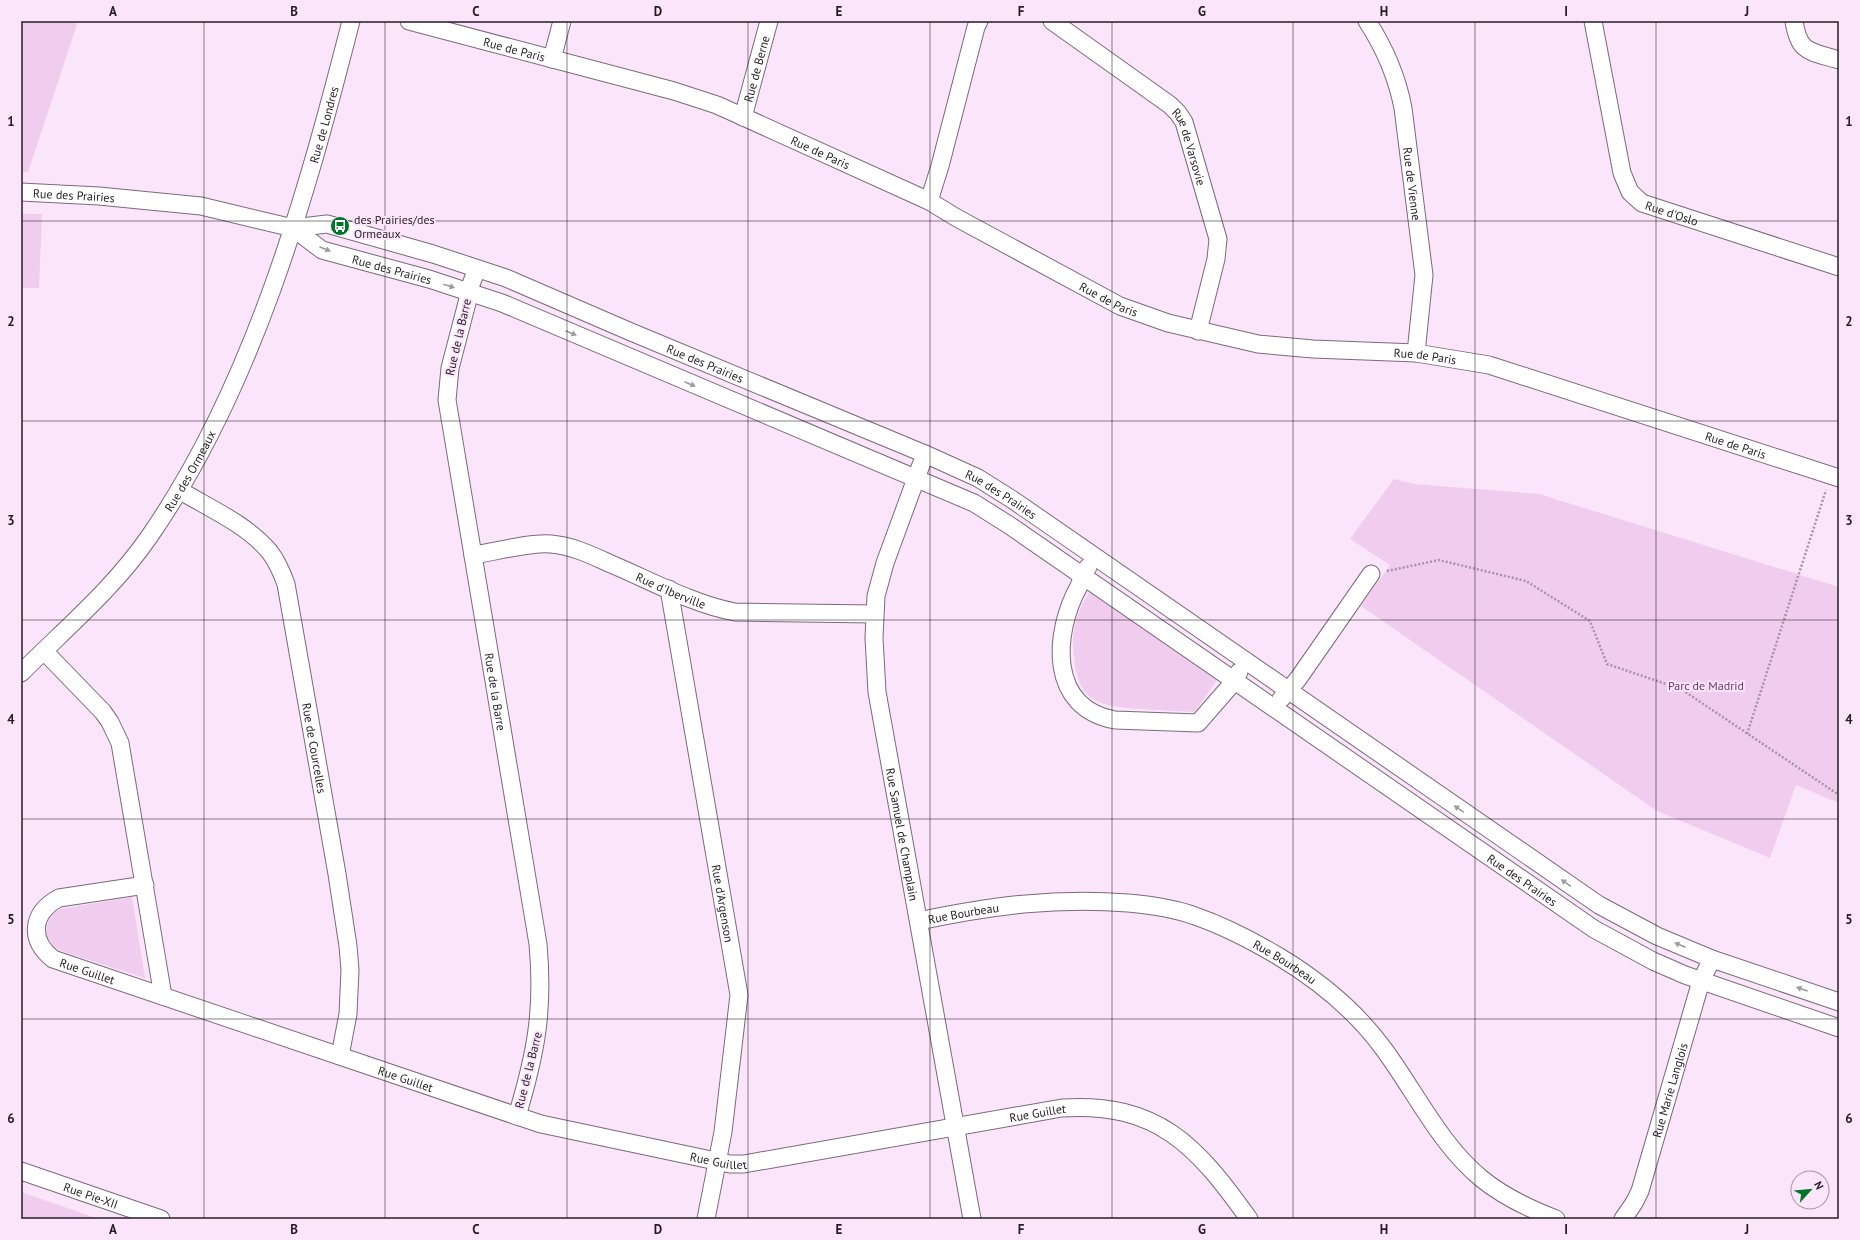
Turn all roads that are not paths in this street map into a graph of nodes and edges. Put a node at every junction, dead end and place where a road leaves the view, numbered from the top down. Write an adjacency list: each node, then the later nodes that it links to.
1 (352, 21): 15 (street, Rue de Londres)
2 (409, 21): 10 (street, Rue de Paris)
3 (562, 21): 10 (street)
4 (769, 21): 12 (street, Rue de Berne)
5 (979, 21): 14 (street)
6 (1052, 21): 19 (street, Rue de Varsovie)
7 (1367, 21): 20 (street, Rue de Vienne)
8 (1593, 21): 16 (street, Rue d'Oslo)
9 (1794, 21): 11 (street)
10 (552, 59): 12 (street, Rue de Paris)
11 (1839, 60)
12 (743, 117): 14 (street, Rue de Paris)
13 (21, 192): 15 (street, Rue des Prairies)
14 (929, 201): 19 (street, Rue de Paris)
15 (293, 228): 17 (street, Rue des Prairies); 18 (street, Rue des Prairies, one-way to 18); 24 (street, Rue des Ormeaux)
16 (1839, 267)
17 (477, 268): 18 (street, Rue de la Barre); 21 (street, Rue des Prairies)
18 (468, 292): 23 (street, Rue des Prairies, one-way to 23); 25 (street, Rue de la Barre)
19 (1198, 331): 20 (street, Rue de Paris)
20 (1416, 353): 22 (street, Rue de Paris)
21 (925, 454): 23 (street, Rue Samuel de Champlain); 26 (street, Rue des Prairies)
22 (1838, 473)
23 (915, 478): 28 (street, Rue des Prairies); 30 (street, Rue Samuel de Champlain)
24 (179, 490): 31 (street, Rue des Ormeaux); 44 (street, Rue de Courcelles)
25 (473, 555): 29 (street, Rue d'Iberville); 45 (street, Rue de la Barre)
26 (1095, 557): 28 (street); 32 (street, Rue des Prairies)
27 (1371, 574): 35 (street)
28 (1082, 576): 34 (street, Rue des Prairies); 34 (street)
29 (669, 589): 30 (street, Rue d'Iberville); 47 (street, Rue d'Argenson)
30 (874, 614): 38 (street, Rue Samuel de Champlain)
31 (44, 651): 33 (street, Rue des Ormeaux); 37 (street)
32 (1246, 661): 34 (street); 35 (street, Rue des Prairies)
33 (21, 673)
34 (1233, 680): 36 (street, Rue des Prairies)
35 (1288, 690): 36 (street); 39 (street, Rue des Prairies, one-way to 35)
36 (1274, 708): 40 (street, Rue des Prairies)
37 (145, 885): 41 (street); 41 (street, Rue Guillet)
38 (919, 921): 46 (street, Rue Samuel de Champlain); 53 (street, Rue Bourbeau)
39 (1712, 959): 40 (street, Rue Marie Langlois); 42 (street, Rue des Prairies, one-way to 39)
40 (1701, 981): 43 (street, Rue des Prairies); 54 (street, Rue Marie Langlois)
41 (163, 996): 44 (street, Rue Guillet)
42 (1839, 1002)
43 (1839, 1028)
44 (340, 1056): 45 (street, Rue Guillet)
45 (516, 1116): 47 (street, Rue Guillet)
46 (956, 1127): 47 (street, Rue Guillet); 51 (street, Rue Samuel de Champlain); 52 (street, Rue Guillet)
47 (718, 1161): 50 (street, Rue d'Argenson)
48 (21, 1171): 49 (street, Rue Pie-XII)
49 (161, 1219)
50 (706, 1219)
51 (972, 1219)
52 (1249, 1219)
53 (1556, 1219)
54 (1623, 1219)

